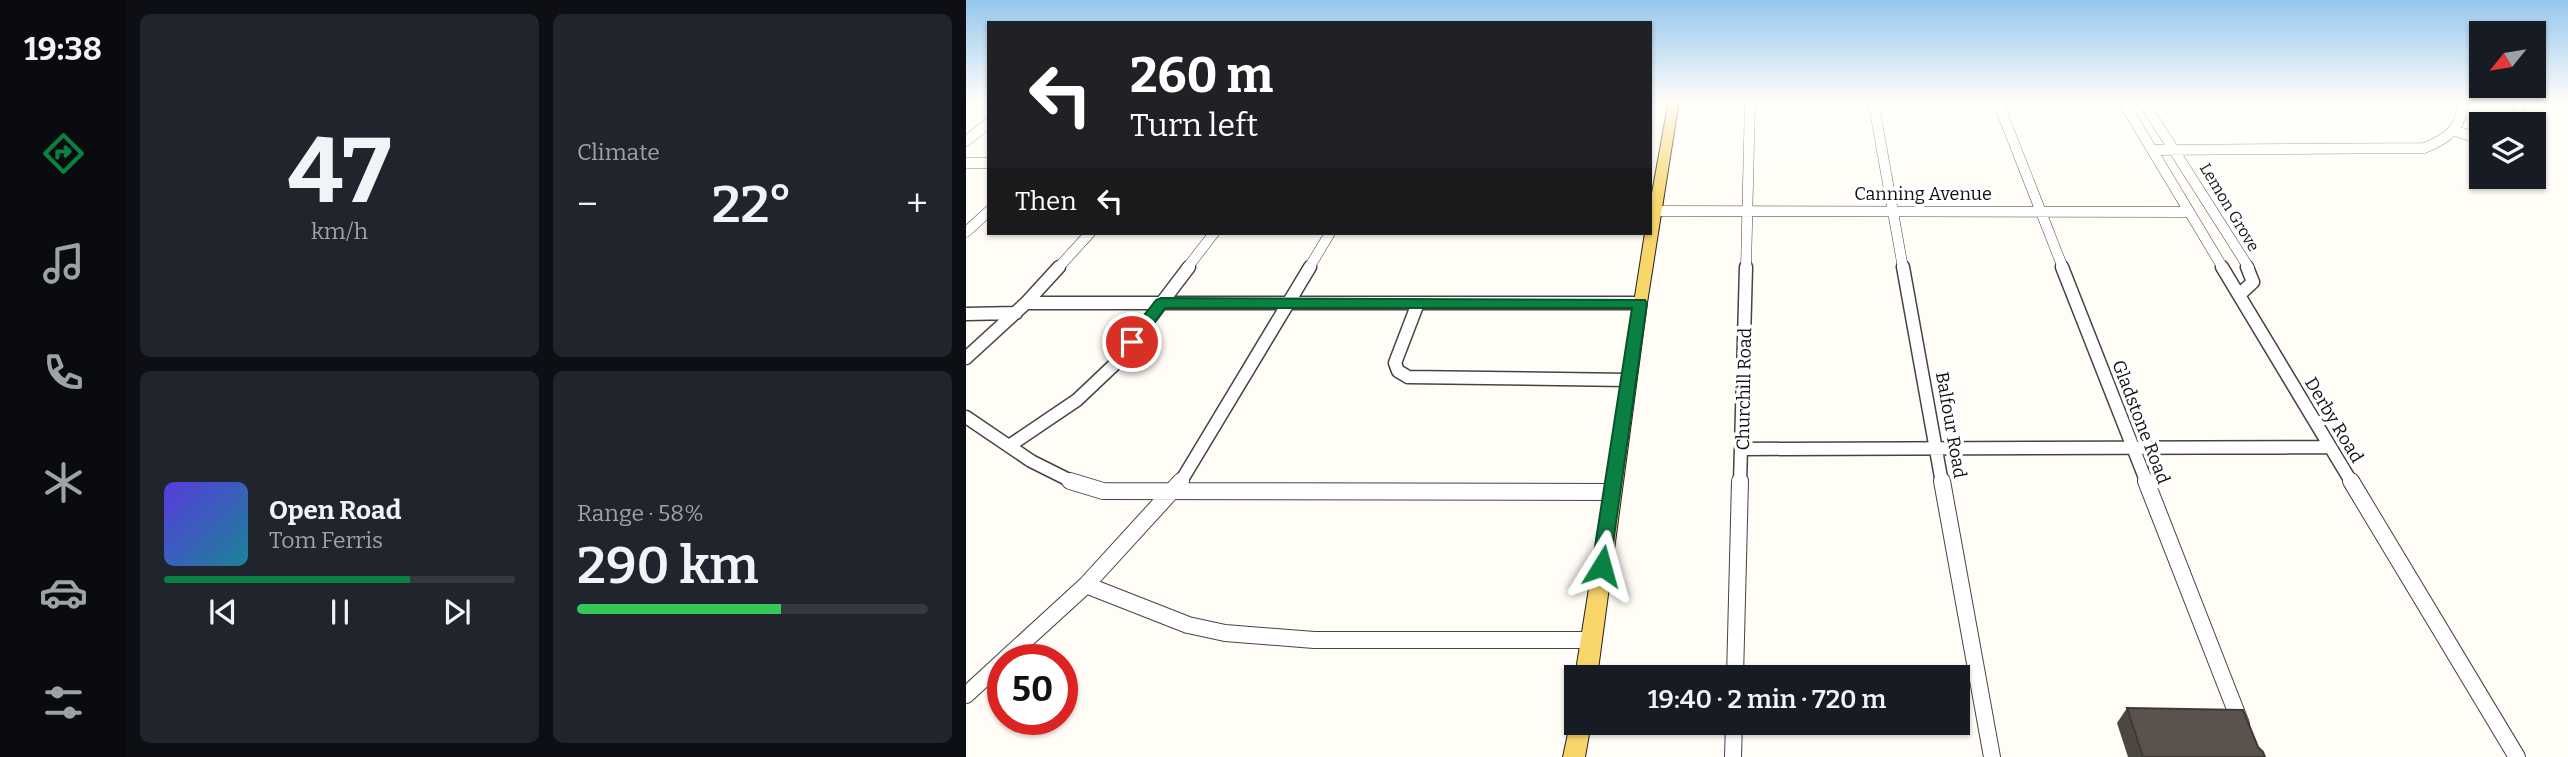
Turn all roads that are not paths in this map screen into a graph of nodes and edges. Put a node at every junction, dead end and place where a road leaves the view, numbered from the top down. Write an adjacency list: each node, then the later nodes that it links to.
1 (1668, 135): 12 (main road)
2 (1749, 135): 13 (street, Churchill Road)
3 (1880, 135): 14 (street, Balfour Road)
4 (2011, 135): 15 (street, Gladstone Road)
5 (2144, 135): 8 (street, Derby Road)
6 (2166, 135): 9 (street, Lemon Grove)
7 (2449, 135): 9 (street)
8 (2153, 150): 9 (street); 16 (street, Derby Road)
9 (2176, 150): 24 (street, Lemon Grove)
10 (966, 163): 11 (street)
11 (987, 163)
12 (1656, 211): 13 (street, Canning Avenue); 18 (main road)
13 (1747, 212): 14 (street, Canning Avenue); 38 (street, Churchill Road)
14 (1894, 212): 15 (street, Canning Avenue); 39 (street, Balfour Road)
15 (2041, 212): 16 (street, Canning Avenue); 37 (street, Gladstone Road)
16 (2189, 212): 24 (street, Derby Road)
17 (987, 213): 19 (street)
18 (1652, 227)
19 (966, 232)
20 (1088, 235): 25 (street)
21 (1212, 235): 26 (street)
22 (1329, 235): 27 (street)
23 (1650, 235): 29 (main road)
24 (2239, 295): 36 (street, Derby Road)
25 (1026, 303): 26 (street); 30 (street)
26 (1161, 303): 27 (street); 35 (street)
27 (1288, 303): 28 (street); 40 (street)
28 (1418, 303): 29 (street); 33 (street)
29 (1640, 303): 33 (main road)
30 (1016, 313): 31 (street); 32 (street)
31 (966, 314)
32 (966, 358)
33 (1629, 380): 41 (main road)
34 (966, 417): 35 (street)
35 (1009, 446): 40 (street)
36 (2329, 447): 37 (street); 55 (street, Derby Road)
37 (2133, 448): 39 (street); 49 (street, Gladstone Road)
38 (1742, 449): 39 (street); 46 (street, Churchill Road)
39 (1938, 450): 54 (street, Balfour Road)
40 (1175, 491): 41 (street); 42 (street)
41 (1613, 492): 43 (main road)
42 (1086, 585): 43 (street); 44 (street)
43 (1591, 640): 45 (main road)
44 (1021, 644)
45 (1588, 665)
46 (1735, 665)
47 (987, 676): 48 (street)
48 (966, 695)
49 (2244, 731)
50 (1578, 735): 52 (main road)
51 (1734, 735): 53 (street)
52 (1574, 757)
53 (1733, 757)
54 (1992, 757)
55 (2517, 757)

